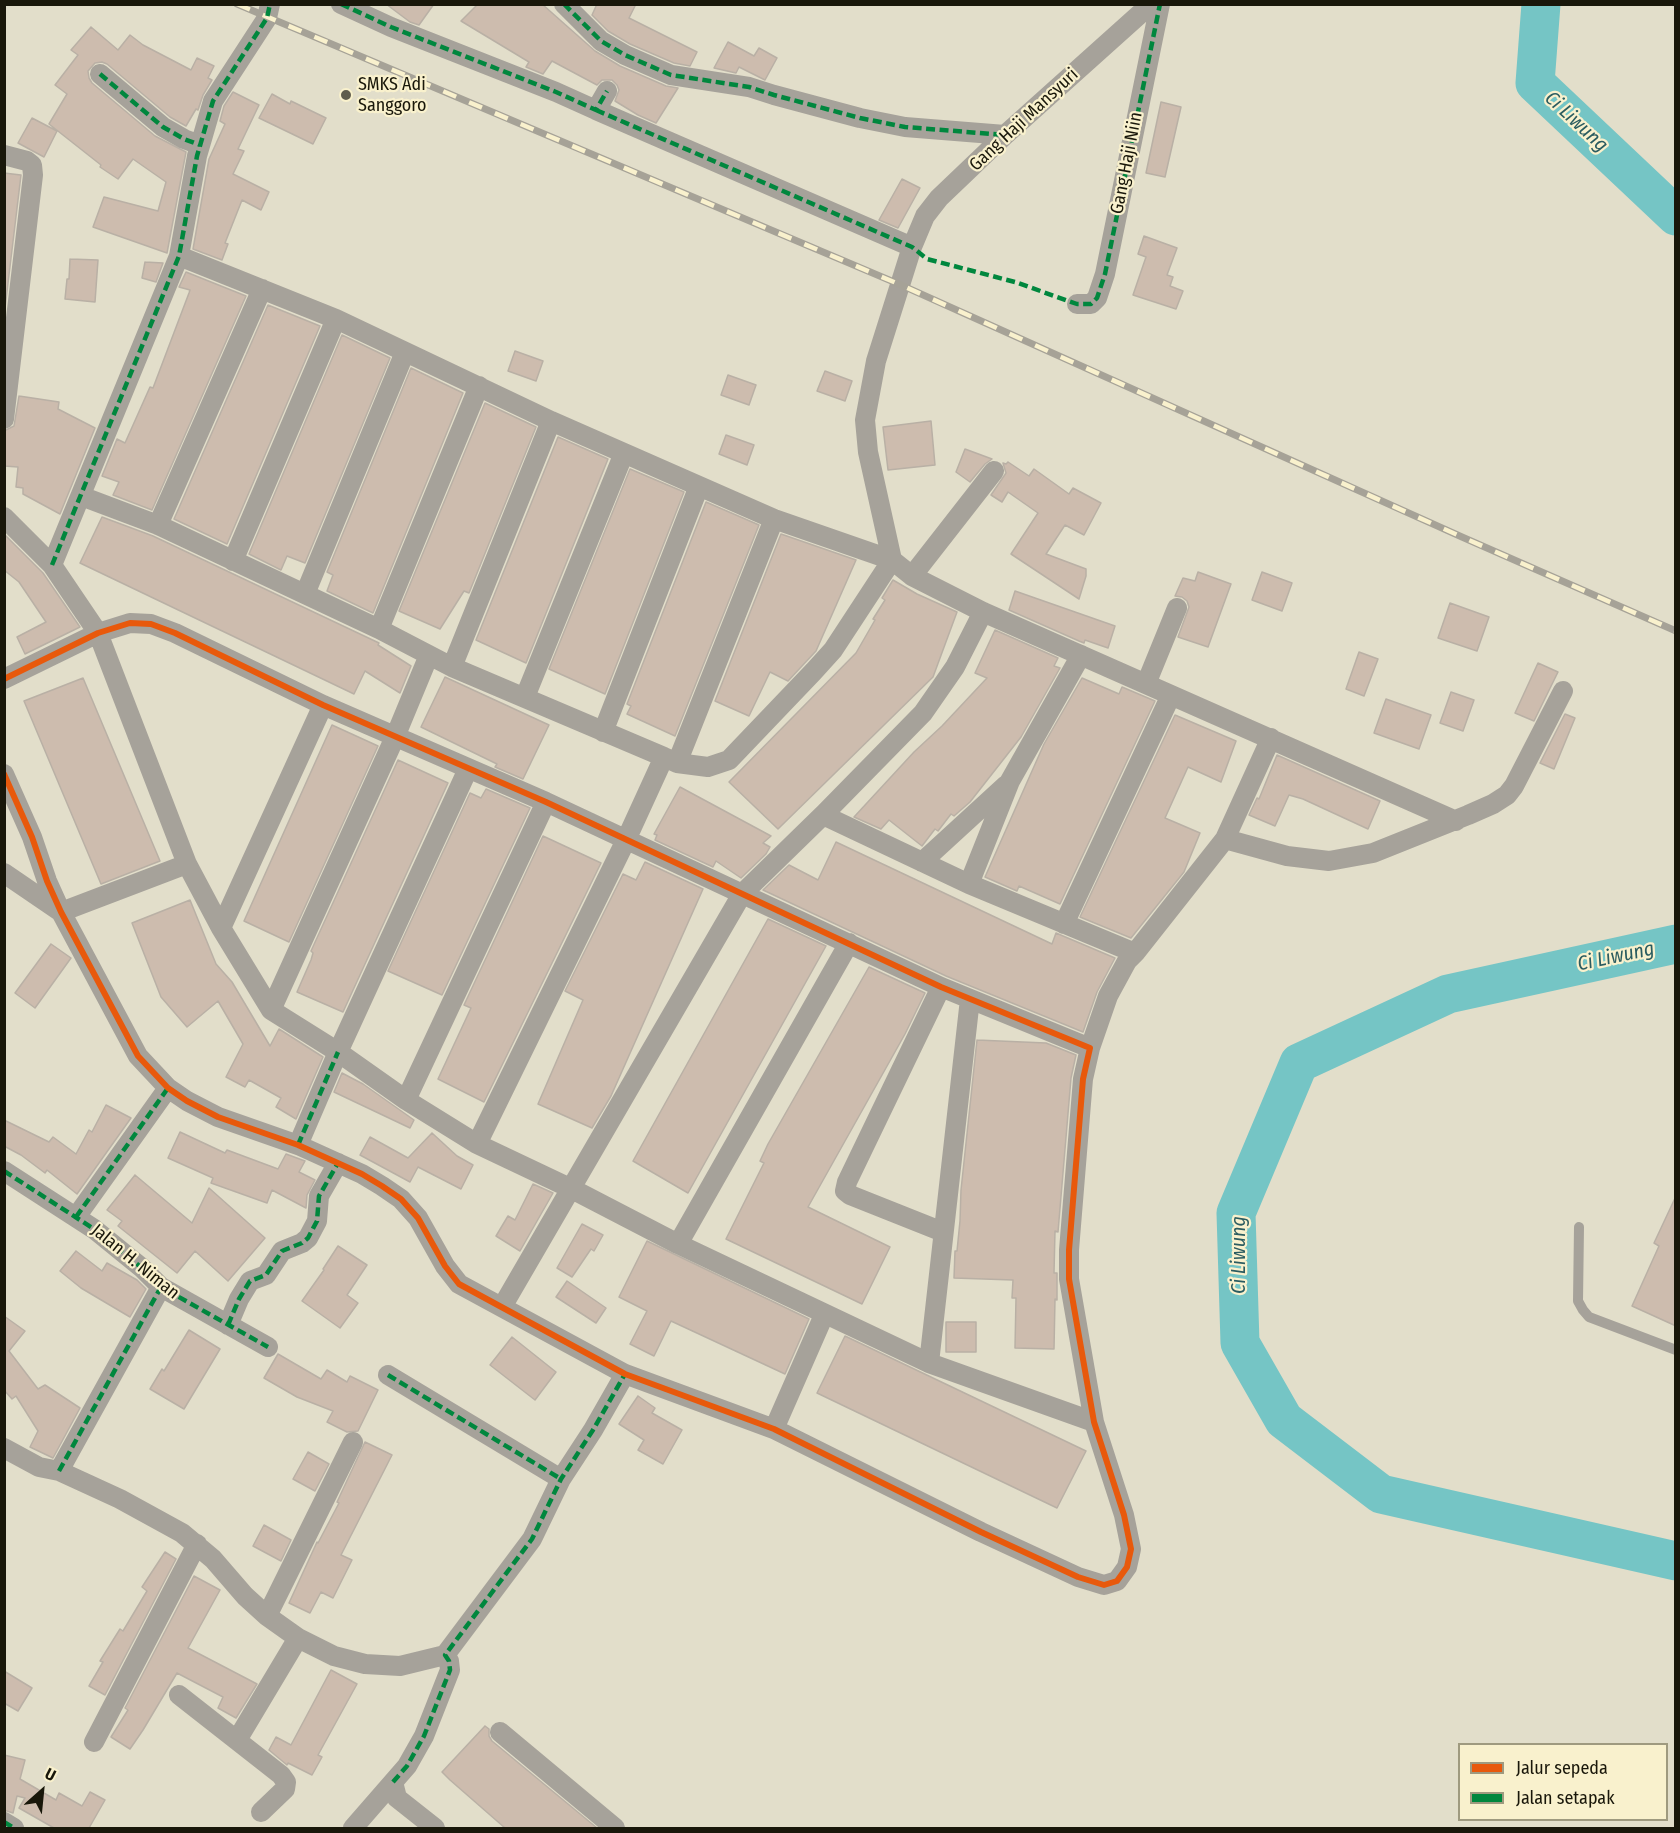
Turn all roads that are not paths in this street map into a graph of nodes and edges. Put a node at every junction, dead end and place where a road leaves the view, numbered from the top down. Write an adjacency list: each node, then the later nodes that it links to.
1 (270, 4): 10 (street)
2 (341, 4): 8 (street)
3 (564, 4): 9 (street)
4 (1151, 4): 9 (street, Gang Haji Mansyuri)
5 (1160, 4): 15 (street, Gang Haji Niin)
6 (100, 74): 10 (street)
7 (607, 91): 8 (street)
8 (596, 110): 12 (street)
9 (1005, 135): 12 (street, Gang Haji Mansyuri)
10 (200, 145): 13 (street)
11 (4, 155): 19 (street)
12 (912, 247): 28 (street, Gang Haji Mansyuri)
13 (179, 256): 14 (street); 24 (street)
14 (262, 289): 16 (street); 27 (street)
15 (1077, 304)
16 (336, 319): 17 (street); 29 (street)
17 (405, 352): 18 (street); 32 (street)
18 (479, 386): 20 (street); 35 (street)
19 (4, 419)
20 (551, 420): 21 (street); 39 (street)
21 (624, 453): 23 (street); 44 (street)
22 (994, 471): 31 (street)
23 (699, 486): 26 (street); 46 (street)
24 (81, 496): 27 (street); 30 (street)
25 (4, 517): 30 (street)
26 (774, 519): 28 (street); 49 (street)
27 (158, 525): 29 (street)
28 (892, 560): 31 (street); 49 (street)
29 (233, 561): 32 (street)
30 (52, 565): 36 (street)
31 (912, 576): 34 (street)
32 (305, 594): 35 (street)
33 (1177, 608): 41 (street)
34 (983, 612): 38 (street); 54 (street)
35 (379, 629): 37 (street)
36 (98, 633): 40 (street); 45 (street); 59 (street)
37 (429, 655): 39 (street); 47 (street)
38 (1081, 655): 41 (street); 52 (street)
39 (452, 667): 44 (street)
40 (4, 679)
41 (1146, 684): 43 (street)
42 (1563, 691): 55 (street)
43 (1171, 695): 48 (street); 64 (street)
44 (525, 697): 46 (street)
45 (323, 705): 47 (street); 65 (street)
46 (603, 732): 49 (street)
47 (395, 737): 50 (street); 70 (street)
48 (1271, 738): 55 (street); 56 (street)
49 (670, 760): 57 (street)
50 (468, 769): 53 (street); 72 (street)
51 (4, 774): 63 (street)
52 (1010, 781): 58 (street); 61 (street)
53 (546, 802): 57 (street); 74 (street)
54 (823, 815): 58 (street); 62 (street)
55 (1456, 820): 56 (street)
56 (1225, 839): 67 (street)
57 (626, 840): 62 (street); 75 (street)
58 (922, 862): 61 (street)
59 (188, 864): 63 (street); 65 (street)
60 (4, 873): 63 (street)
61 (969, 884): 64 (street)
62 (742, 894): 66 (street); 79 (street)
63 (61, 912): 73 (street)
64 (1064, 924): 67 (street)
65 (221, 928): 70 (street)
66 (849, 943): 68 (street); 83 (street)
67 (1135, 953): 71 (street)
68 (941, 987): 69 (street); 82 (street)
69 (970, 999): 71 (street); 82 (street)
70 (271, 1010): 72 (street)
71 (1090, 1048): 93 (street)
72 (338, 1052): 74 (street); 76 (street)
73 (168, 1088): 76 (street); 80 (street)
74 (406, 1100): 75 (street)
75 (477, 1144): 79 (street)
76 (298, 1145): 77 (street)
77 (338, 1163): 85 (street); 87 (street)
78 (4, 1171): 80 (street, Jalan H. Niman)
79 (572, 1189): 83 (street); 85 (street)
80 (76, 1217): 84 (street, Jalan H. Niman)
81 (1579, 1227): 89 (lane)
82 (943, 1232): 90 (street)
83 (678, 1244): 86 (street)
84 (161, 1287): 87 (street, Jalan H. Niman); 97 (street)
85 (502, 1307): 91 (street)
86 (824, 1314): 90 (street); 94 (street)
87 (228, 1325): 88 (street, Jalan H. Niman)
88 (268, 1347)
89 (1676, 1350)
90 (929, 1363): 93 (street)
91 (625, 1374): 94 (street); 98 (street)
92 (388, 1375): 98 (street)
93 (1094, 1422): 94 (street)
94 (774, 1429)
95 (353, 1442): 100 (street)
96 (4, 1448): 97 (street)
97 (59, 1471): 99 (street)
98 (561, 1479): 102 (street)
99 (197, 1544): 100 (street); 106 (street)
100 (267, 1616): 101 (street)
101 (298, 1638): 102 (street); 105 (street)
102 (445, 1655): 107 (street)
103 (179, 1695): 105 (street)
104 (500, 1732): 111 (street)
105 (237, 1740): 108 (street)
106 (94, 1742)
107 (393, 1782): 109 (street); 110 (street)
108 (261, 1812)
109 (353, 1828)
110 (435, 1828)
111 (615, 1828)

